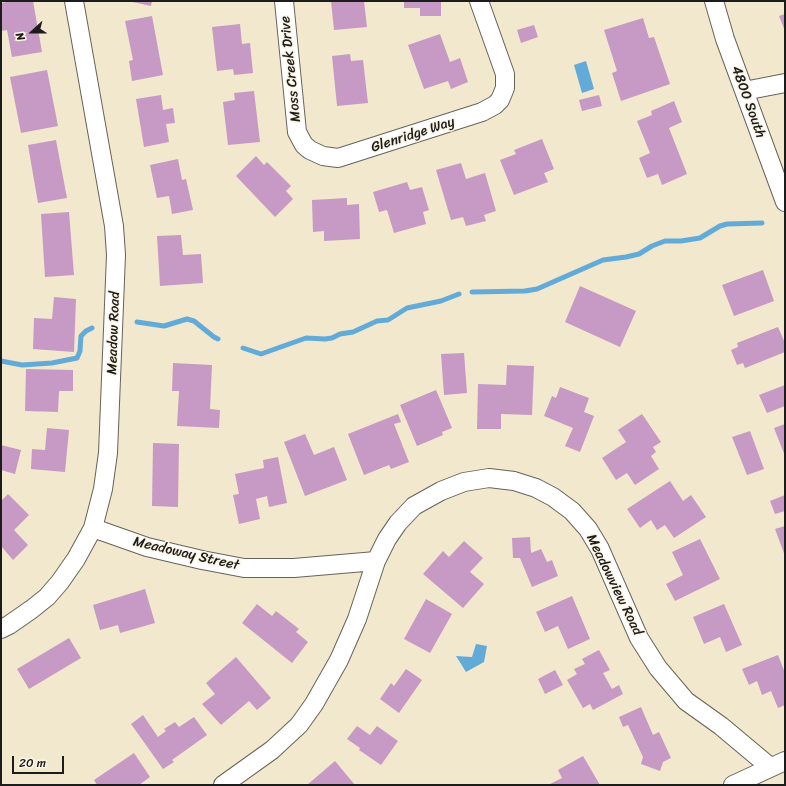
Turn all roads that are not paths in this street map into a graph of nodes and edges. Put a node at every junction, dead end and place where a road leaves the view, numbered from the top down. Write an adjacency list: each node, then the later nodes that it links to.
1 (74, 1): 9 (street, Meadow Road)
2 (284, 1): 7 (street, Moss Creek Drive)
3 (479, 1): 7 (street, Glenridge Way)
4 (714, 1): 6 (street, 4800 South)
5 (785, 83): 6 (street)
6 (744, 91): 8 (street, 4800 South)
7 (316, 154)
8 (785, 202)
9 (93, 528): 10 (street, Meadoway Street); 11 (street, Meadow Road)
10 (376, 561): 12 (street, Meadowview Road); 13 (street, Meadowview Road)
11 (1, 629)
12 (778, 764): 14 (street)
13 (223, 785)
14 (733, 785)

